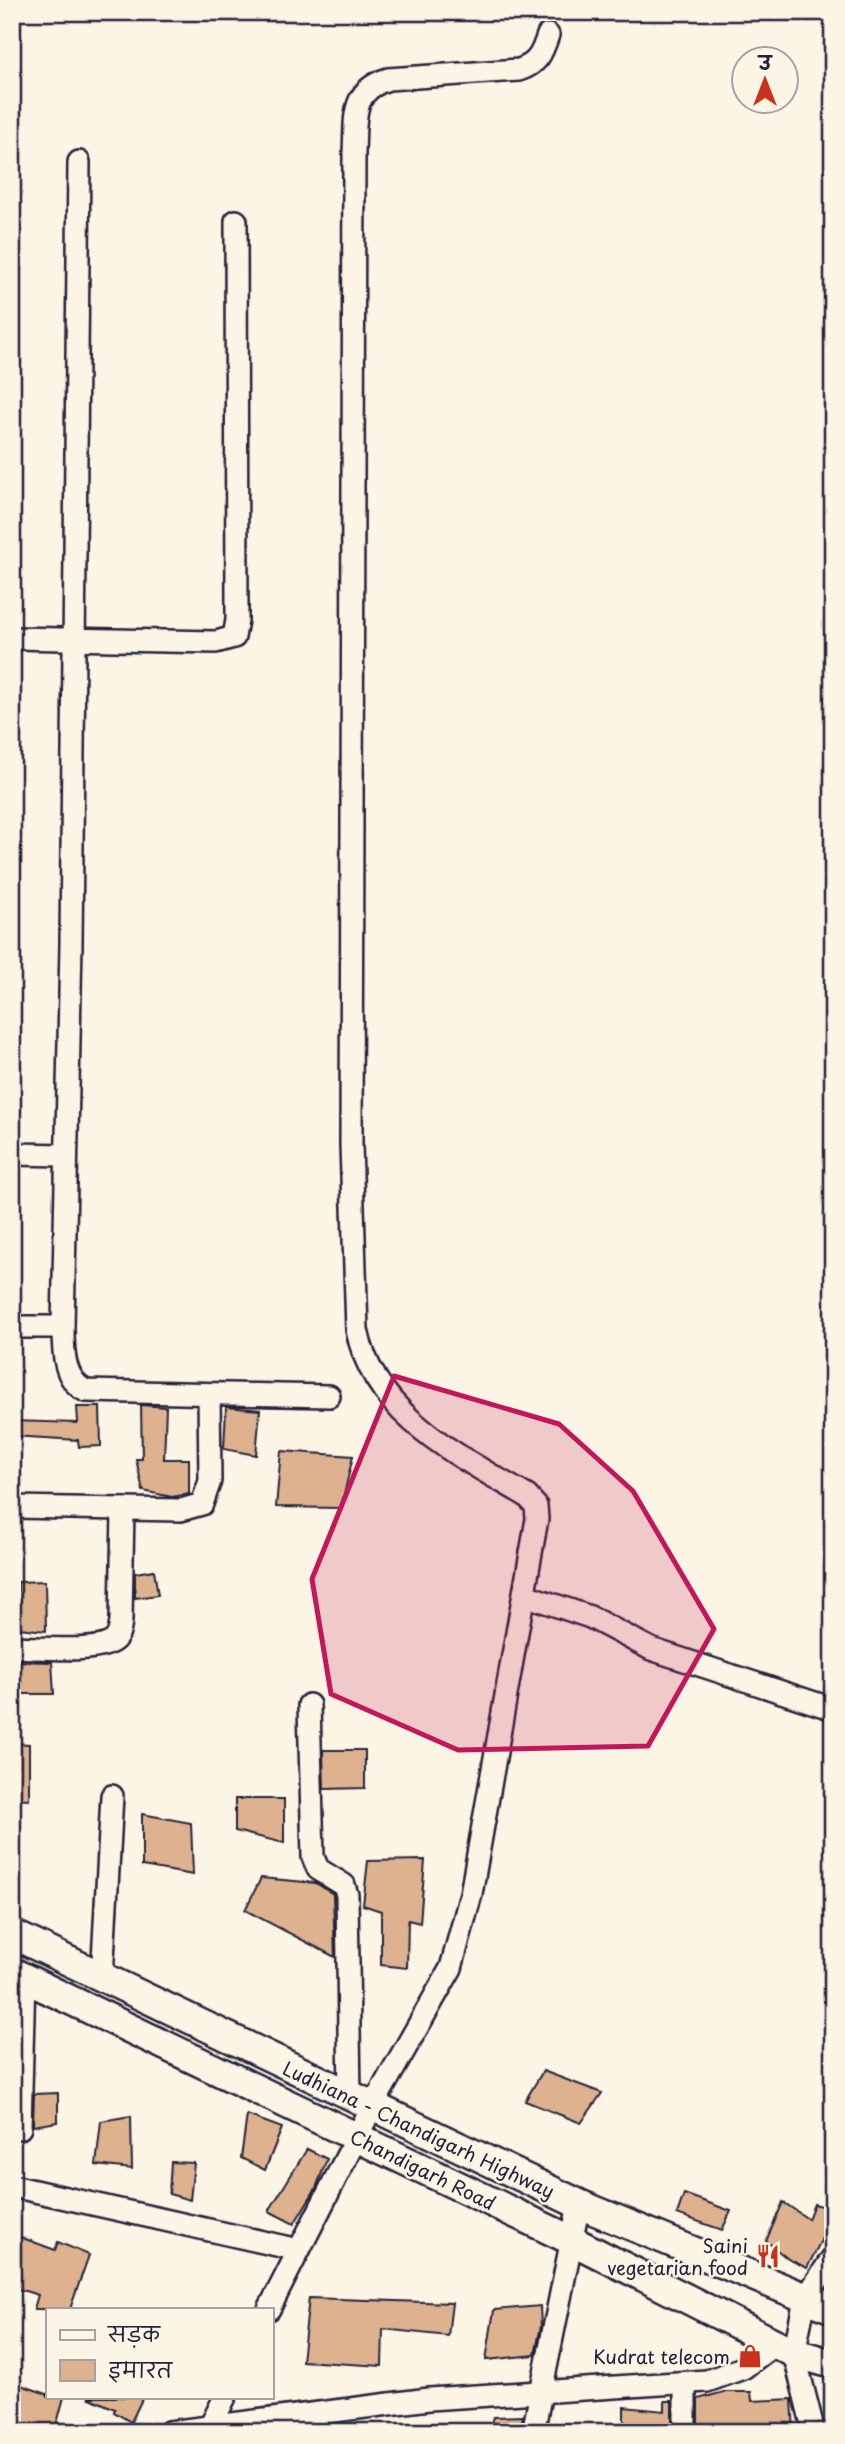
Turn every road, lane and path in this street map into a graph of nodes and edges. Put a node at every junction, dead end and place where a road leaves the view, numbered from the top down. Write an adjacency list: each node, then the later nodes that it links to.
1 (548, 36): 14 (street)
2 (79, 162): 5 (street)
3 (236, 221): 5 (street)
4 (12, 638): 5 (street)
5 (74, 640): 7 (street)
6 (12, 1154): 7 (street)
7 (66, 1155): 9 (street)
8 (12, 1326): 9 (street)
9 (63, 1327): 10 (street)
10 (209, 1394): 11 (street); 13 (street)
11 (329, 1396)
12 (12, 1507): 13 (street)
13 (123, 1509): 15 (street)
14 (525, 1595): 17 (street); 22 (street)
15 (12, 1647)
16 (309, 1705): 22 (street)
17 (833, 1709)
18 (112, 1796): 21 (street)
19 (12, 1934): 21 (main road, Ludhiana - Chandigarh Highway)
20 (18, 1975): 23 (street); 24 (main road, Chandigarh Road)
21 (102, 1978): 22 (main road, Ludhiana - Chandigarh Highway)
22 (361, 2102): 24 (street); 26 (main road, Ludhiana - Chandigarh Highway)
23 (20, 2128)
24 (356, 2137): 27 (main road, Chandigarh Road); 28 (street)
25 (13, 2188): 28 (street)
26 (579, 2204): 27 (street); 30 (main road, Ludhiana - Chandigarh Highway)
27 (572, 2241): 33 (main road, Chandigarh Road); 36 (street)
28 (299, 2250): 31 (street)
29 (833, 2257): 30 (street)
30 (805, 2299): 32 (main road, Ludhiana - Chandigarh Highway); 33 (street)
31 (270, 2308)
32 (833, 2309)
33 (784, 2349): 34 (main road, Chandigarh Road); 35 (street); 43 (street)
34 (833, 2364)
35 (685, 2383): 36 (street); 42 (street)
36 (542, 2390): 39 (street); 41 (street)
37 (224, 2398): 38 (street)
38 (210, 2427): 39 (street); 40 (street)
39 (253, 2427)
40 (169, 2432)
41 (533, 2432)
42 (685, 2432)
43 (814, 2432)

